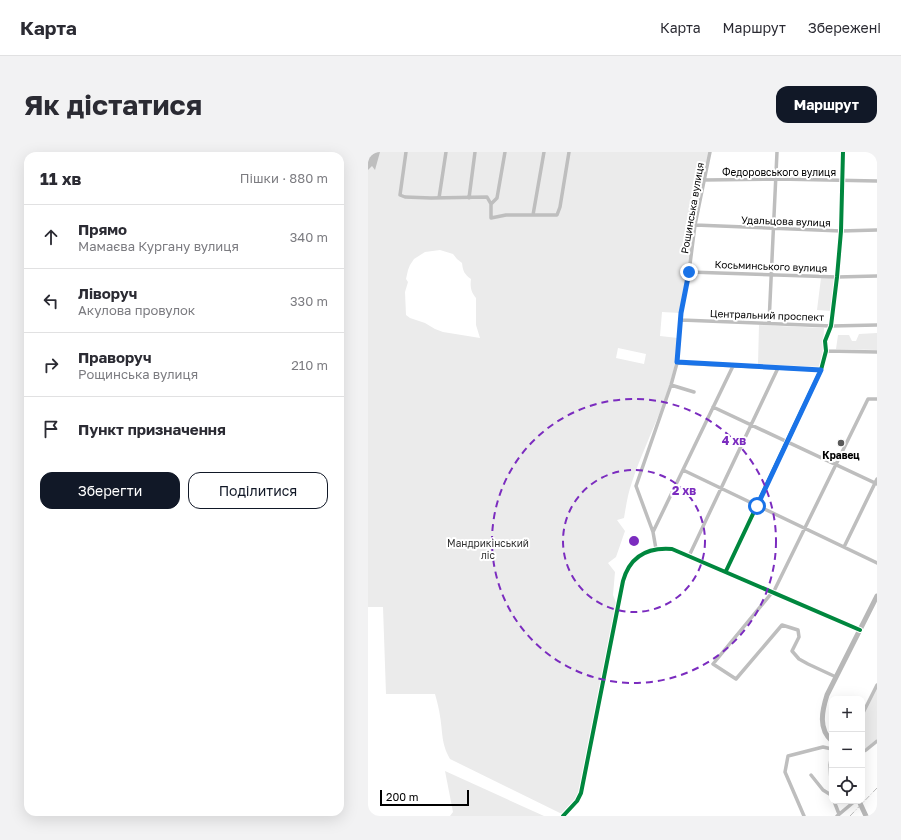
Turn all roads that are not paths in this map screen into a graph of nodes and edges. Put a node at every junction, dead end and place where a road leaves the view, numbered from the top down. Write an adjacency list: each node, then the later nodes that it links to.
1 (406, 152): 14 (street)
2 (446, 152): 14 (street)
3 (475, 152): 15 (street)
4 (505, 152): 16 (street)
5 (544, 152): 17 (street)
6 (569, 152): 17 (street)
7 (710, 152): 11 (street, Рощинська вулиця)
8 (777, 152): 10 (street)
9 (843, 152): 12 (street)
10 (777, 179): 11 (street, Федоровського вулиця); 12 (street, Федоровського вулиця); 19 (street)
11 (704, 180): 18 (street, Рощинська вулиця)
12 (843, 181): 13 (street, Федоровського вулиця); 21 (street)
13 (877, 181)
14 (439, 198): 15 (street)
15 (469, 198): 16 (street)
16 (491, 204): 17 (street)
17 (533, 215)
18 (695, 225): 19 (street, Удальцова вулиця); 22 (street, Рощинська вулиця)
19 (774, 229): 21 (street, Удальцова вулиця); 23 (street)
20 (877, 230): 21 (street, Удальцова вулиця)
21 (841, 231): 25 (street)
22 (689, 272): 23 (street, Косьминського вулиця); 26 (street, Рощинська вулиця)
23 (772, 274): 25 (street, Косьминського вулиця); 27 (street)
24 (877, 276): 25 (street, Косьминського вулиця)
25 (837, 277): 29 (street)
26 (681, 320): 27 (street, Центральний проспект); 32 (street, Рощинська вулиця)
27 (769, 323): 29 (street, Центральний проспект)
28 (877, 325): 29 (street, Центральний проспект)
29 (831, 326): 30 (street)
30 (826, 351): 31 (street); 35 (street)
31 (877, 352)
32 (677, 362): 33 (street); 36 (street, Рощинська вулиця)
33 (733, 366): 34 (street); 39 (street)
34 (778, 368): 35 (street); 40 (street)
35 (821, 370): 41 (street)
36 (671, 385): 37 (street); 48 (street, Рощинська вулиця)
37 (694, 392)
38 (877, 399): 42 (street)
39 (713, 407): 40 (street); 43 (street)
40 (750, 425): 41 (street); 45 (street)
41 (788, 443): 42 (street); 46 (street)
42 (835, 464): 44 (street); 47 (street)
43 (683, 470): 45 (street); 48 (street)
44 (876, 482): 49 (street)
45 (720, 489): 46 (street); 51 (street)
46 (757, 506): 47 (street); 53 (street)
47 (805, 528): 49 (street); 54 (street)
48 (653, 532): 50 (street, Рощинська вулиця)
49 (844, 547): 52 (street)
50 (656, 549): 51 (street); 70 (street)
51 (689, 556): 53 (street)
52 (877, 563)
53 (726, 571): 54 (street)
54 (772, 592): 56 (street); 57 (street)
55 (877, 596): 56 (main road)
56 (860, 630): 57 (main road)
57 (836, 677): 60 (main road)
58 (877, 684): 59 (street)
59 (865, 709)
60 (829, 738)
61 (877, 741): 63 (street)
62 (829, 748): 71 (street)
63 (865, 750)
64 (811, 775): 65 (street)
65 (829, 794)
66 (835, 804): 69 (street)
67 (852, 804): 69 (street)
68 (860, 804): 72 (main road)
69 (838, 815)
70 (563, 816)
71 (804, 816)
72 (866, 816)

